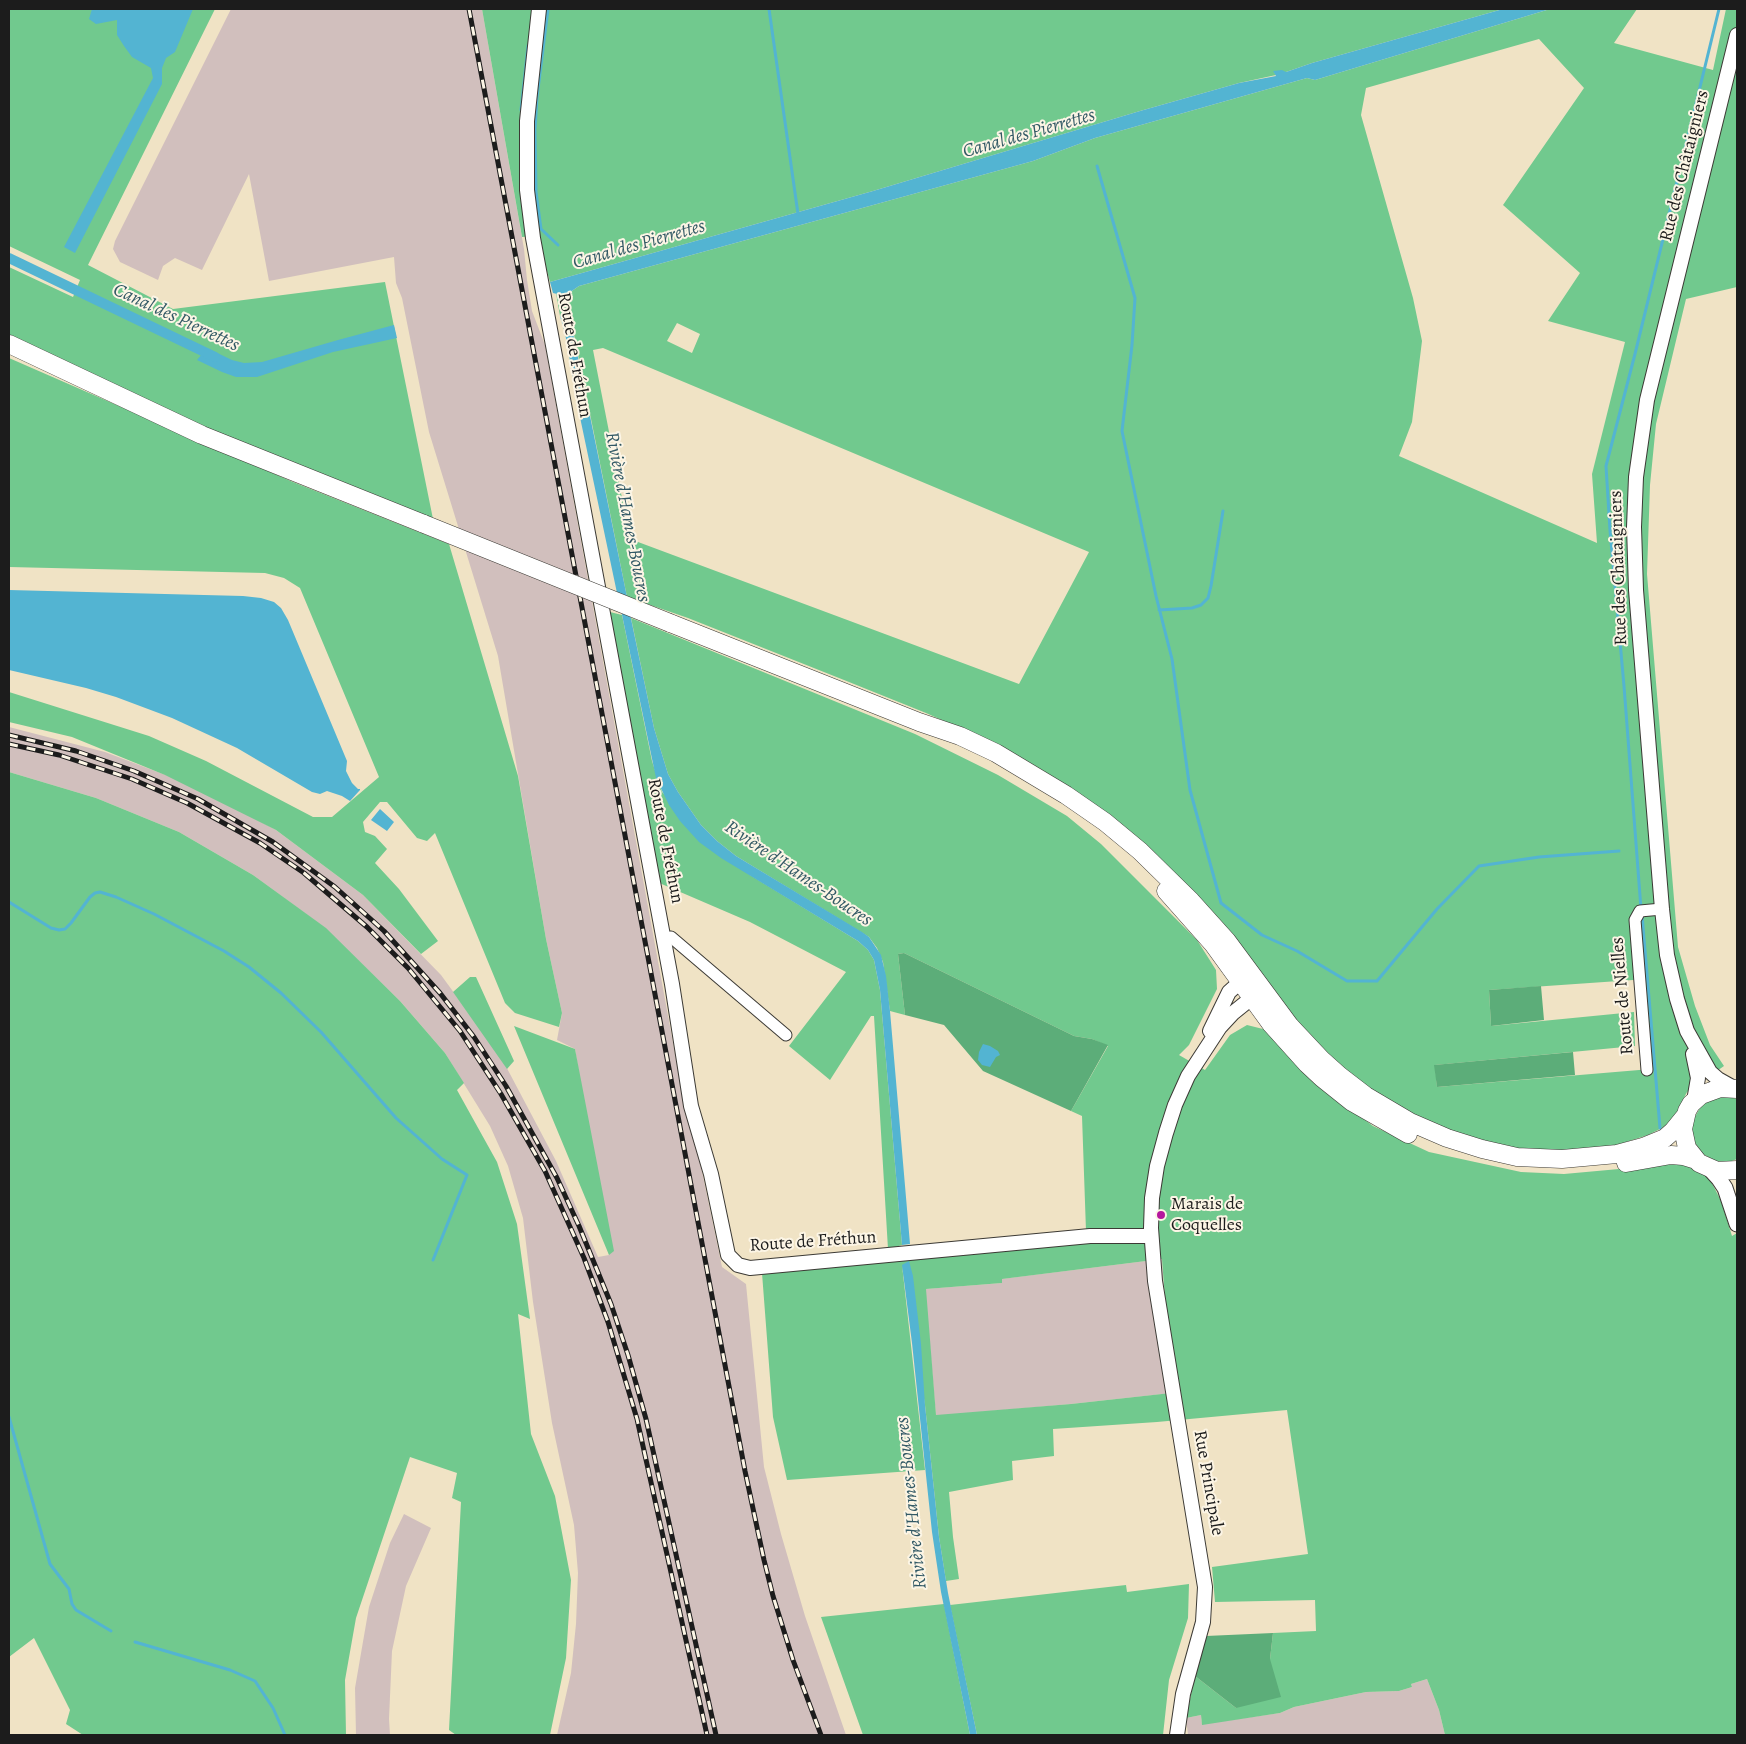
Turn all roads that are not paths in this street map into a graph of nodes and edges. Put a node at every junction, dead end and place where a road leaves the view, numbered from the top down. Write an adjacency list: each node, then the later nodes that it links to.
1 (539, 9): 5 (street, Route de Fréthun)
2 (1737, 35): 4 (street, Rue des Châtaigniers)
3 (9, 344): 6 (main road, bridge)
4 (1650, 910): 8 (street, Rue des Châtaigniers); 11 (street, Route de Nielles)
5 (664, 938): 9 (street); 17 (street, Route de Fréthun)
6 (1246, 977): 7 (main road); 10 (street)
7 (1257, 994): 10 (street); 13 (main road); 14 (main road)
8 (1687, 1031): 12 (street, Rue des Châtaigniers); 13 (street)
9 (786, 1035)
10 (1193, 1068): 17 (street, Rue Principale)
11 (1647, 1070)
12 (1736, 1089): 13 (main road)
13 (1690, 1108): 14 (main road)
14 (1702, 1164): 15 (main road); 16 (main road)
15 (1737, 1170)
16 (1737, 1224)
17 (1151, 1236): 18 (street, Rue Principale)
18 (1177, 1735)

